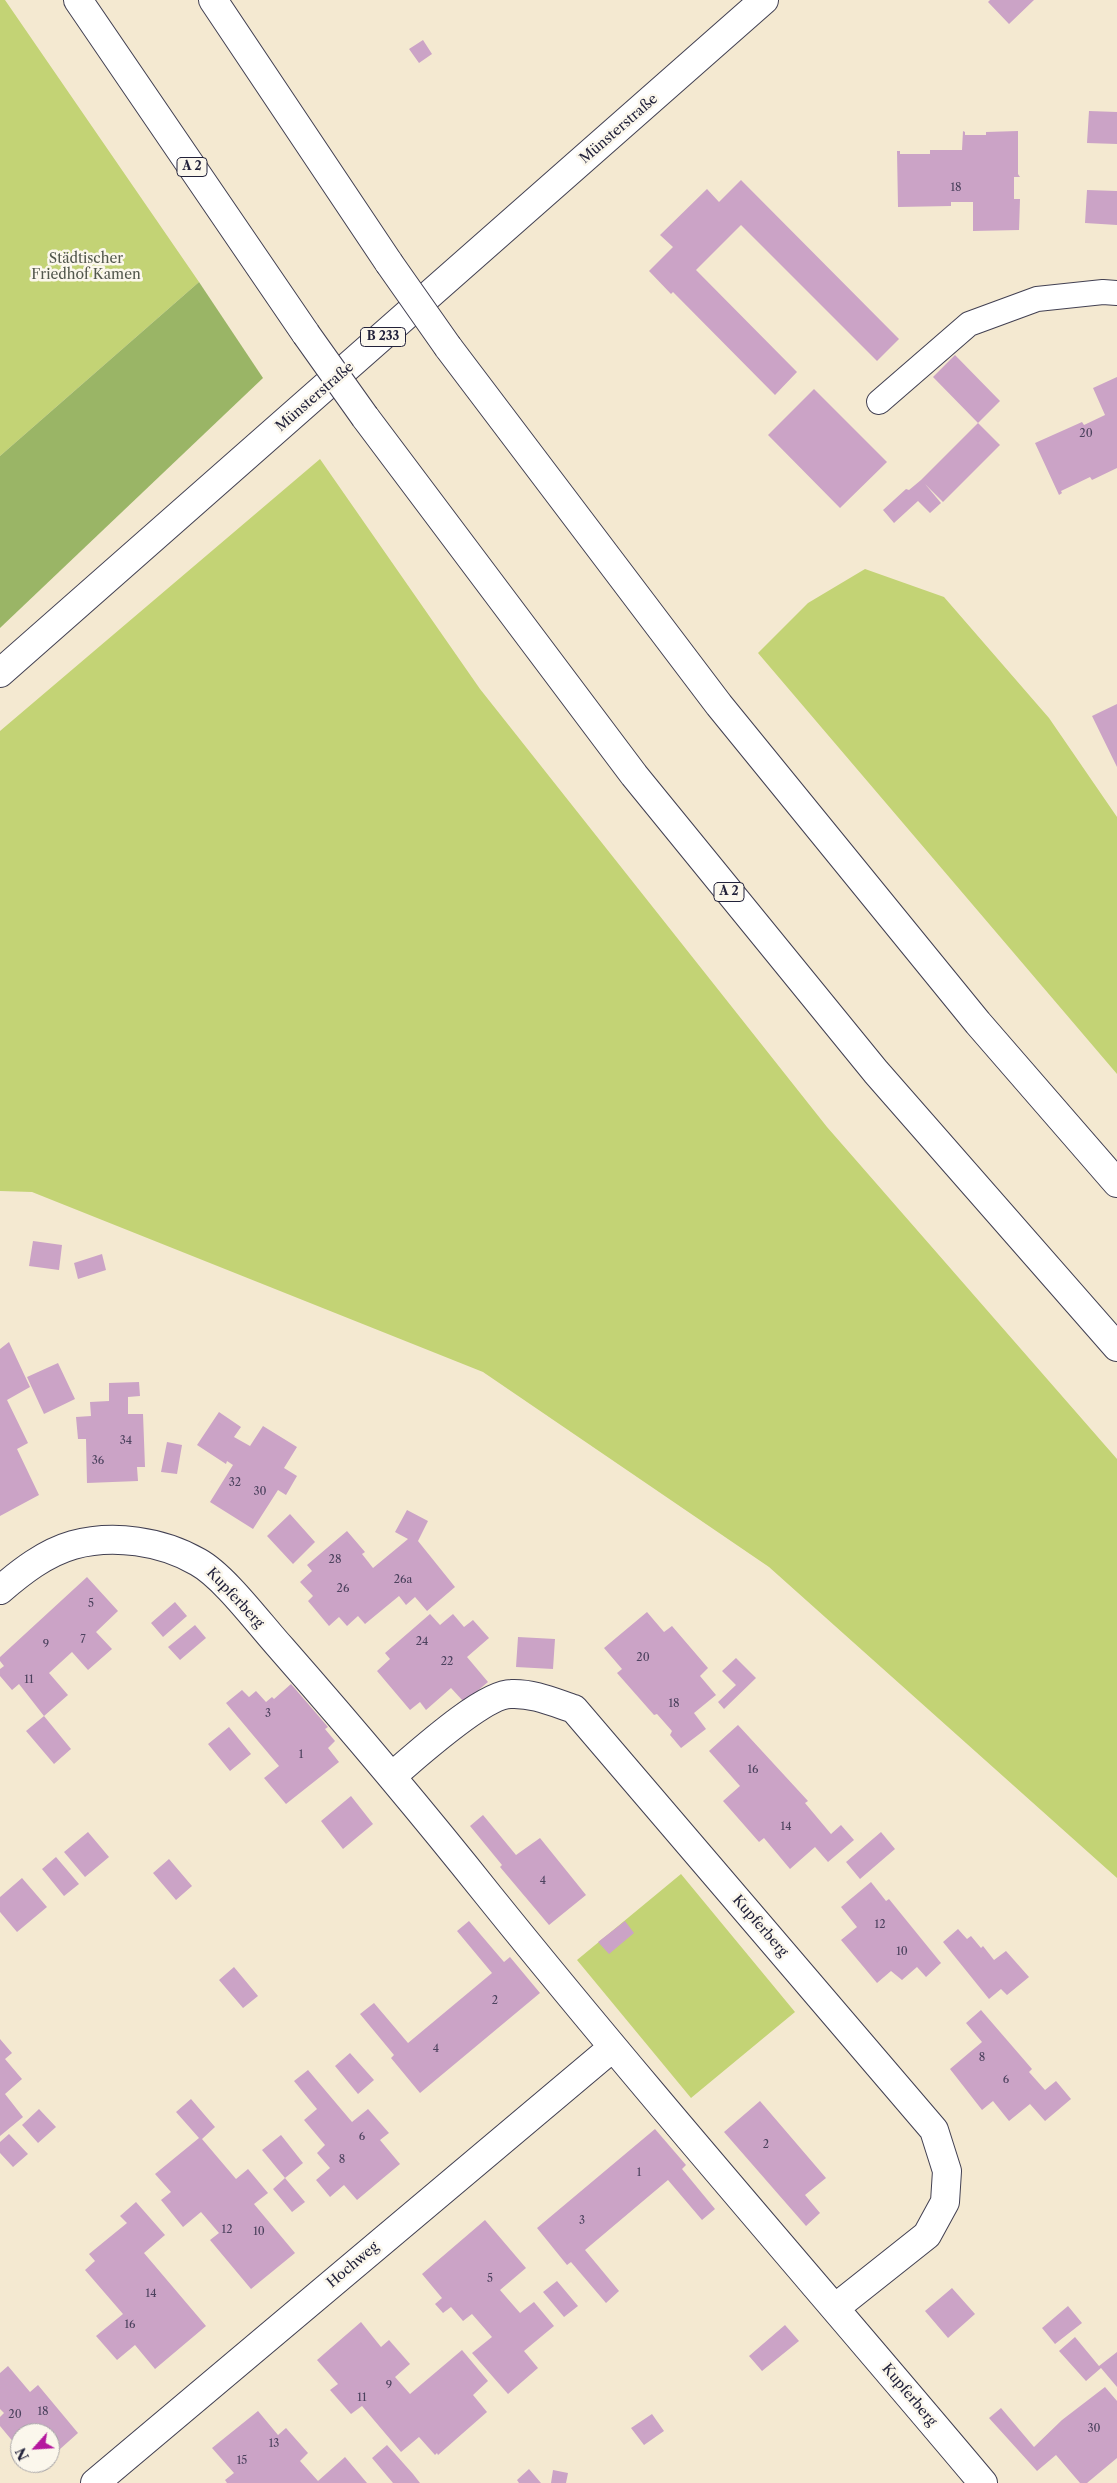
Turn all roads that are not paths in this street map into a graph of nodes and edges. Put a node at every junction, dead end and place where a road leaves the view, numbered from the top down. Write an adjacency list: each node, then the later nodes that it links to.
1 (78, 0): 8 (main road, A 2, bridge)
2 (213, 0): 7 (main road, bridge)
3 (764, 0): 6 (main road, Münsterstraße / B 233)
4 (1117, 293): 5 (lane)
5 (879, 402)
6 (0, 673)
7 (1117, 1183)
8 (1117, 1347)
9 (0, 1590): 10 (main road, Kupferberg)
10 (392, 1776): 11 (main road, Kupferberg); 12 (main road, Kupferberg)
11 (612, 2048): 12 (main road, Kupferberg); 13 (main road, Hochweg)
12 (835, 2308): 14 (main road, Kupferberg)
13 (94, 2483)
14 (984, 2483)

